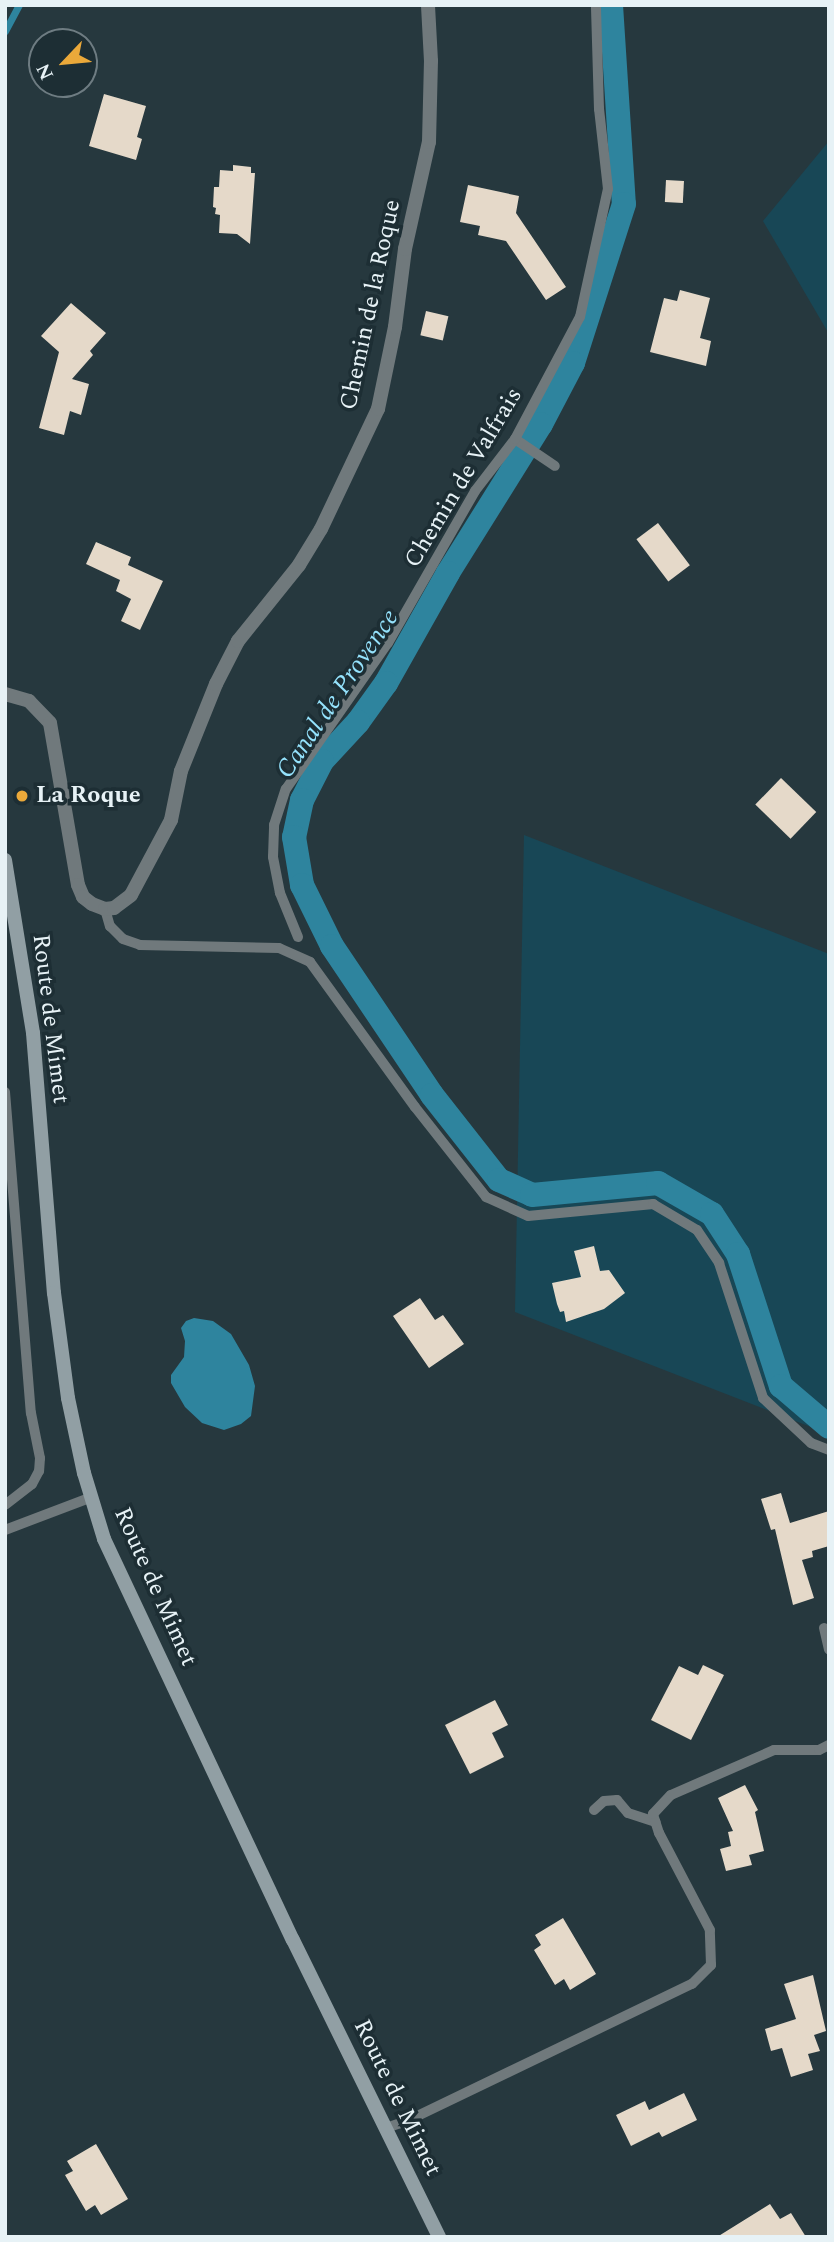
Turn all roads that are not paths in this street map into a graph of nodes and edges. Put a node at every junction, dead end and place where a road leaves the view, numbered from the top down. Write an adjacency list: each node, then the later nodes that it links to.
1 (428, 5): 7 (street, Chemin de la Roque)
2 (596, 5): 3 (lane, Chemin de Valfrais)
3 (517, 441): 4 (lane); 8 (lane, Chemin de Valfrais)
4 (555, 466)
5 (5, 694): 7 (street)
6 (5, 860): 11 (main road, Route de Mimet)
7 (105, 909): 10 (lane)
8 (298, 937)
9 (5, 1091): 12 (lane)
10 (829, 1450)
11 (92, 1497): 13 (lane); 19 (main road, Route de Mimet)
12 (5, 1505)
13 (5, 1530)
14 (824, 1628): 15 (lane)
15 (829, 1649)
16 (829, 1745): 18 (lane)
17 (593, 1810): 18 (lane)
18 (656, 1822): 19 (lane)
19 (386, 2128): 20 (main road, Route de Mimet)
20 (439, 2237)

